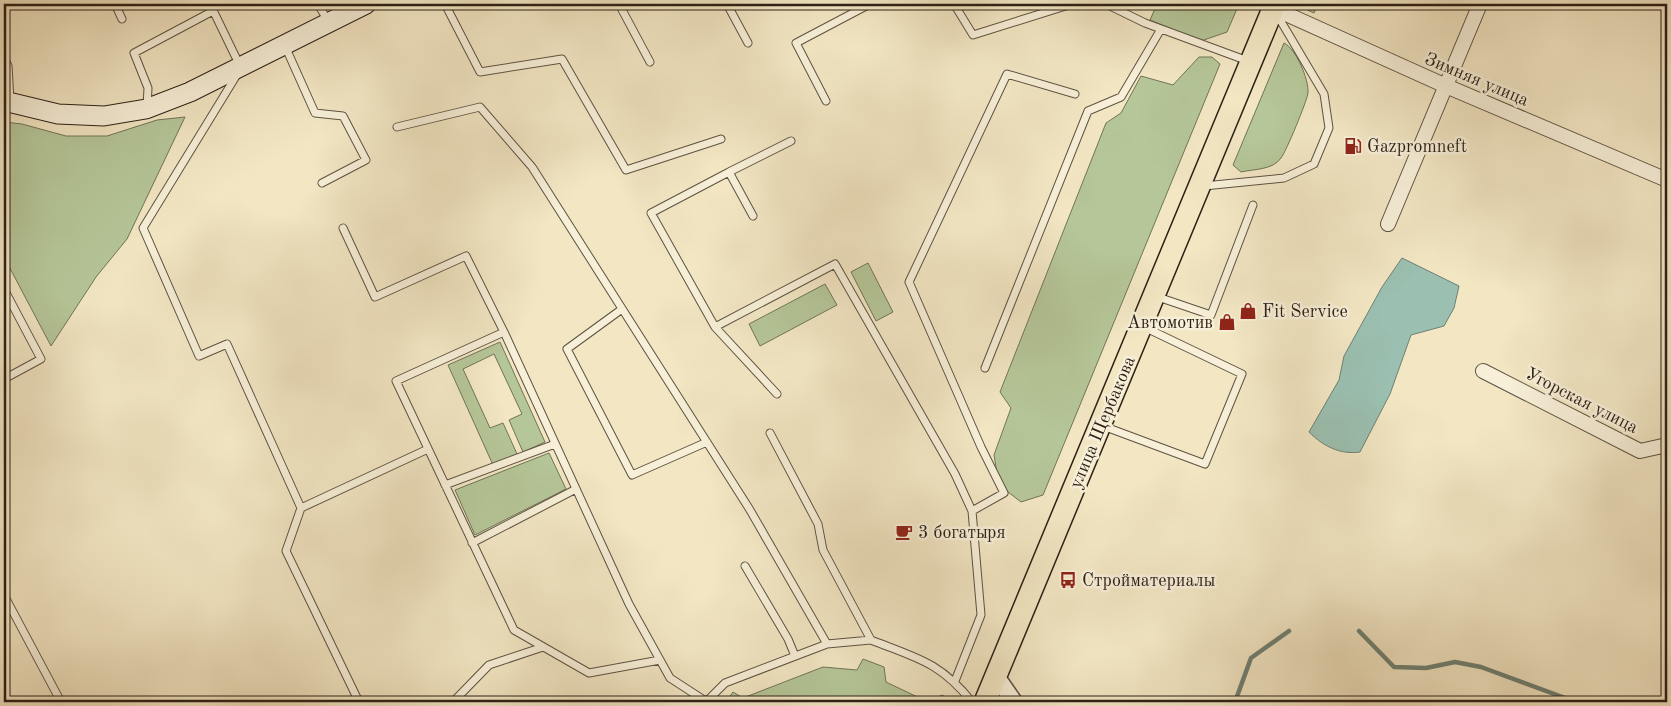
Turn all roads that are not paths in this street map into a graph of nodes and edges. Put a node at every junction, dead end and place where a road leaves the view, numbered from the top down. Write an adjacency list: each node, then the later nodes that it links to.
1 (114, 4): 14 (lane)
2 (318, 4): 15 (lane)
3 (366, 4): 15 (main road)
4 (445, 4): 29 (lane)
5 (624, 4): 20 (lane)
6 (727, 4): 17 (lane)
7 (870, 4): 25 (lane)
8 (954, 4): 9 (lane)
9 (1072, 4)
10 (1106, 4): 16 (lane)
11 (1480, 4): 23 (street)
12 (1274, 6): 21 (main road, улица Щербакова); 23 (street, Зимняя улица); 34 (lane)
13 (212, 7): 22 (lane); 27 (lane)
14 (122, 19)
15 (329, 23): 18 (main road)
16 (1160, 28): 21 (lane); 45 (lane)
17 (748, 43)
18 (285, 45): 22 (main road); 33 (lane)
19 (4, 58): 26 (lane)
20 (650, 62)
21 (1251, 62): 34 (main road, улица Щербакова)
22 (241, 68): 27 (main road); 57 (lane)
23 (1446, 86): 32 (street, Зимняя улица); 37 (street)
24 (1075, 94): 58 (lane)
25 (826, 101)
26 (7, 103): 27 (main road)
27 (146, 109)
28 (397, 127): 41 (lane)
29 (721, 139)
30 (790, 140): 31 (lane)
31 (729, 172): 36 (lane); 43 (lane)
32 (1667, 180)
33 (322, 183)
34 (1201, 186): 40 (main road, улица Щербакова)
35 (1252, 205): 40 (lane)
36 (753, 216)
37 (1388, 224)
38 (343, 228): 44 (lane)
39 (4, 289): 47 (lane)
40 (1155, 295): 42 (main road, улица Щербакова)
41 (622, 309): 51 (lane); 51 (lane)
42 (1142, 326): 49 (main road, улица Щербакова); 49 (lane)
43 (715, 328): 48 (lane); 58 (lane)
44 (504, 332): 52 (lane); 54 (lane)
45 (985, 368)
46 (1483, 370): 53 (street, Угорская улица)
47 (4, 379)
48 (777, 394)
49 (1101, 425): 67 (main road, улица Щербакова)
50 (770, 433): 62 (lane)
51 (707, 442): 63 (lane)
52 (555, 444): 55 (lane); 56 (lane)
53 (1667, 445)
54 (428, 450): 55 (lane); 57 (lane)
55 (445, 485): 59 (lane)
56 (576, 489): 59 (lane); 66 (lane)
57 (301, 508): 70 (lane)
58 (972, 512): 68 (lane)
59 (472, 543): 64 (lane)
60 (745, 566): 65 (lane)
61 (4, 594): 69 (lane)
62 (871, 640): 63 (lane); 68 (lane)
63 (827, 644): 65 (lane)
64 (544, 647): 66 (lane); 71 (lane)
65 (795, 656): 72 (lane)
66 (660, 660): 72 (lane)
67 (996, 676): 74 (main road, улица Щербакова); 75 (street)
68 (955, 681): 73 (lane)
69 (61, 702)
70 (358, 702)
71 (453, 702)
72 (707, 702)
73 (972, 702)
74 (985, 702)
75 (1014, 702)

